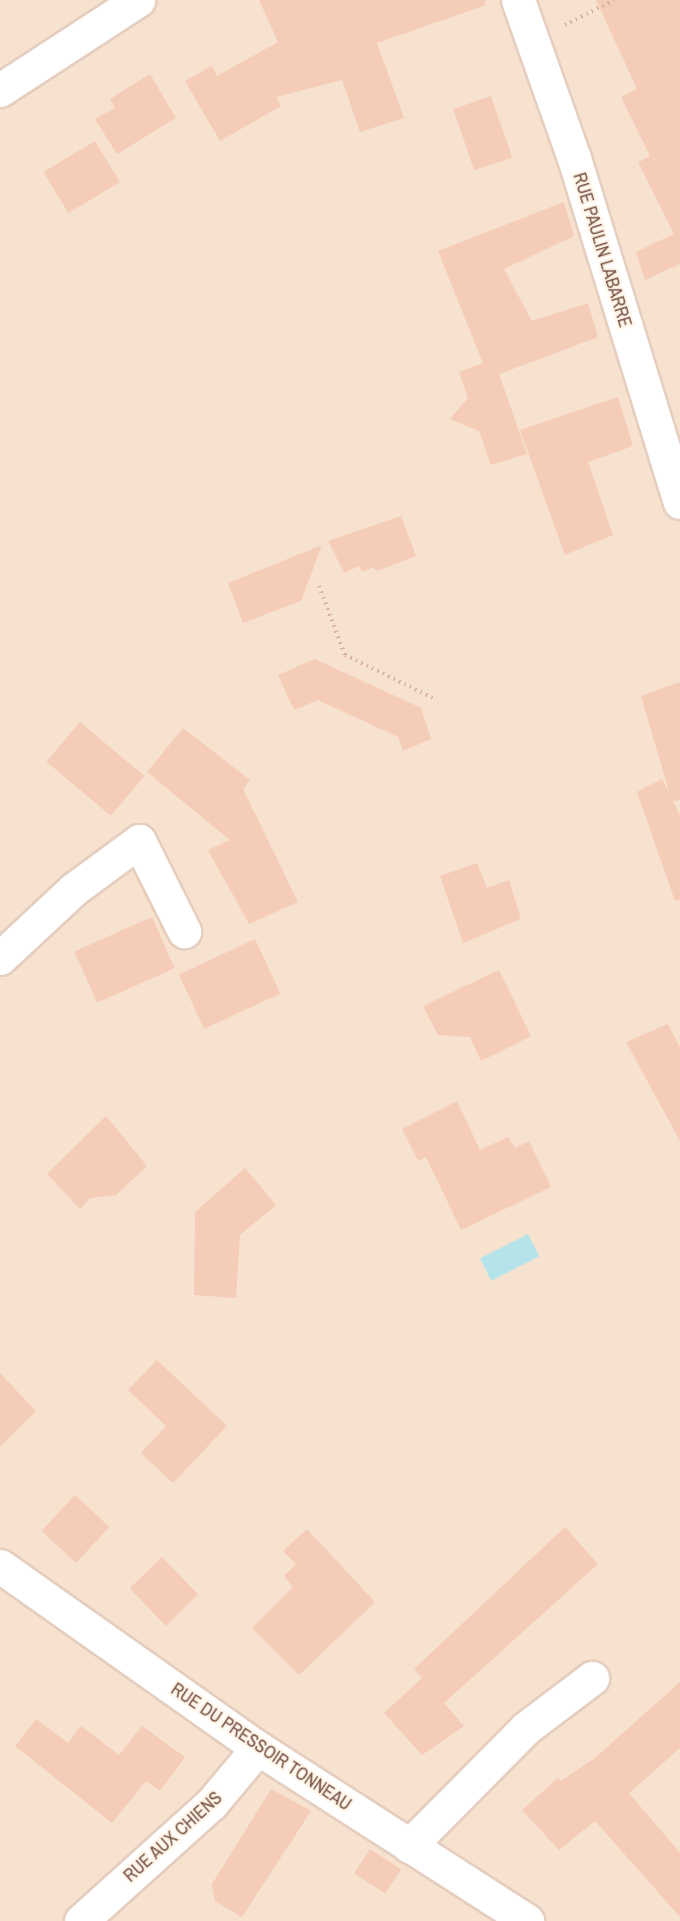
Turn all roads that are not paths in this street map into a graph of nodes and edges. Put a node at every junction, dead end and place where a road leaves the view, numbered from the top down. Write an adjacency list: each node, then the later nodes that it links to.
1 (138, 0): 3 (street)
2 (518, 0): 4 (street, RUE PAULIN LABARRE)
3 (0, 90)
4 (680, 502)
5 (184, 931): 6 (street)
6 (0, 958)
7 (0, 1566): 9 (street, RUE DU PRESSOIR TONNEAU)
8 (592, 1678): 10 (street)
9 (258, 1748): 10 (street, RUE DU PRESSOIR TONNEAU); 11 (street, RUE AUX CHIENS)
10 (409, 1846): 12 (street, RUE DU PRESSOIR TONNEAU)
11 (81, 1921)
12 (527, 1921)

